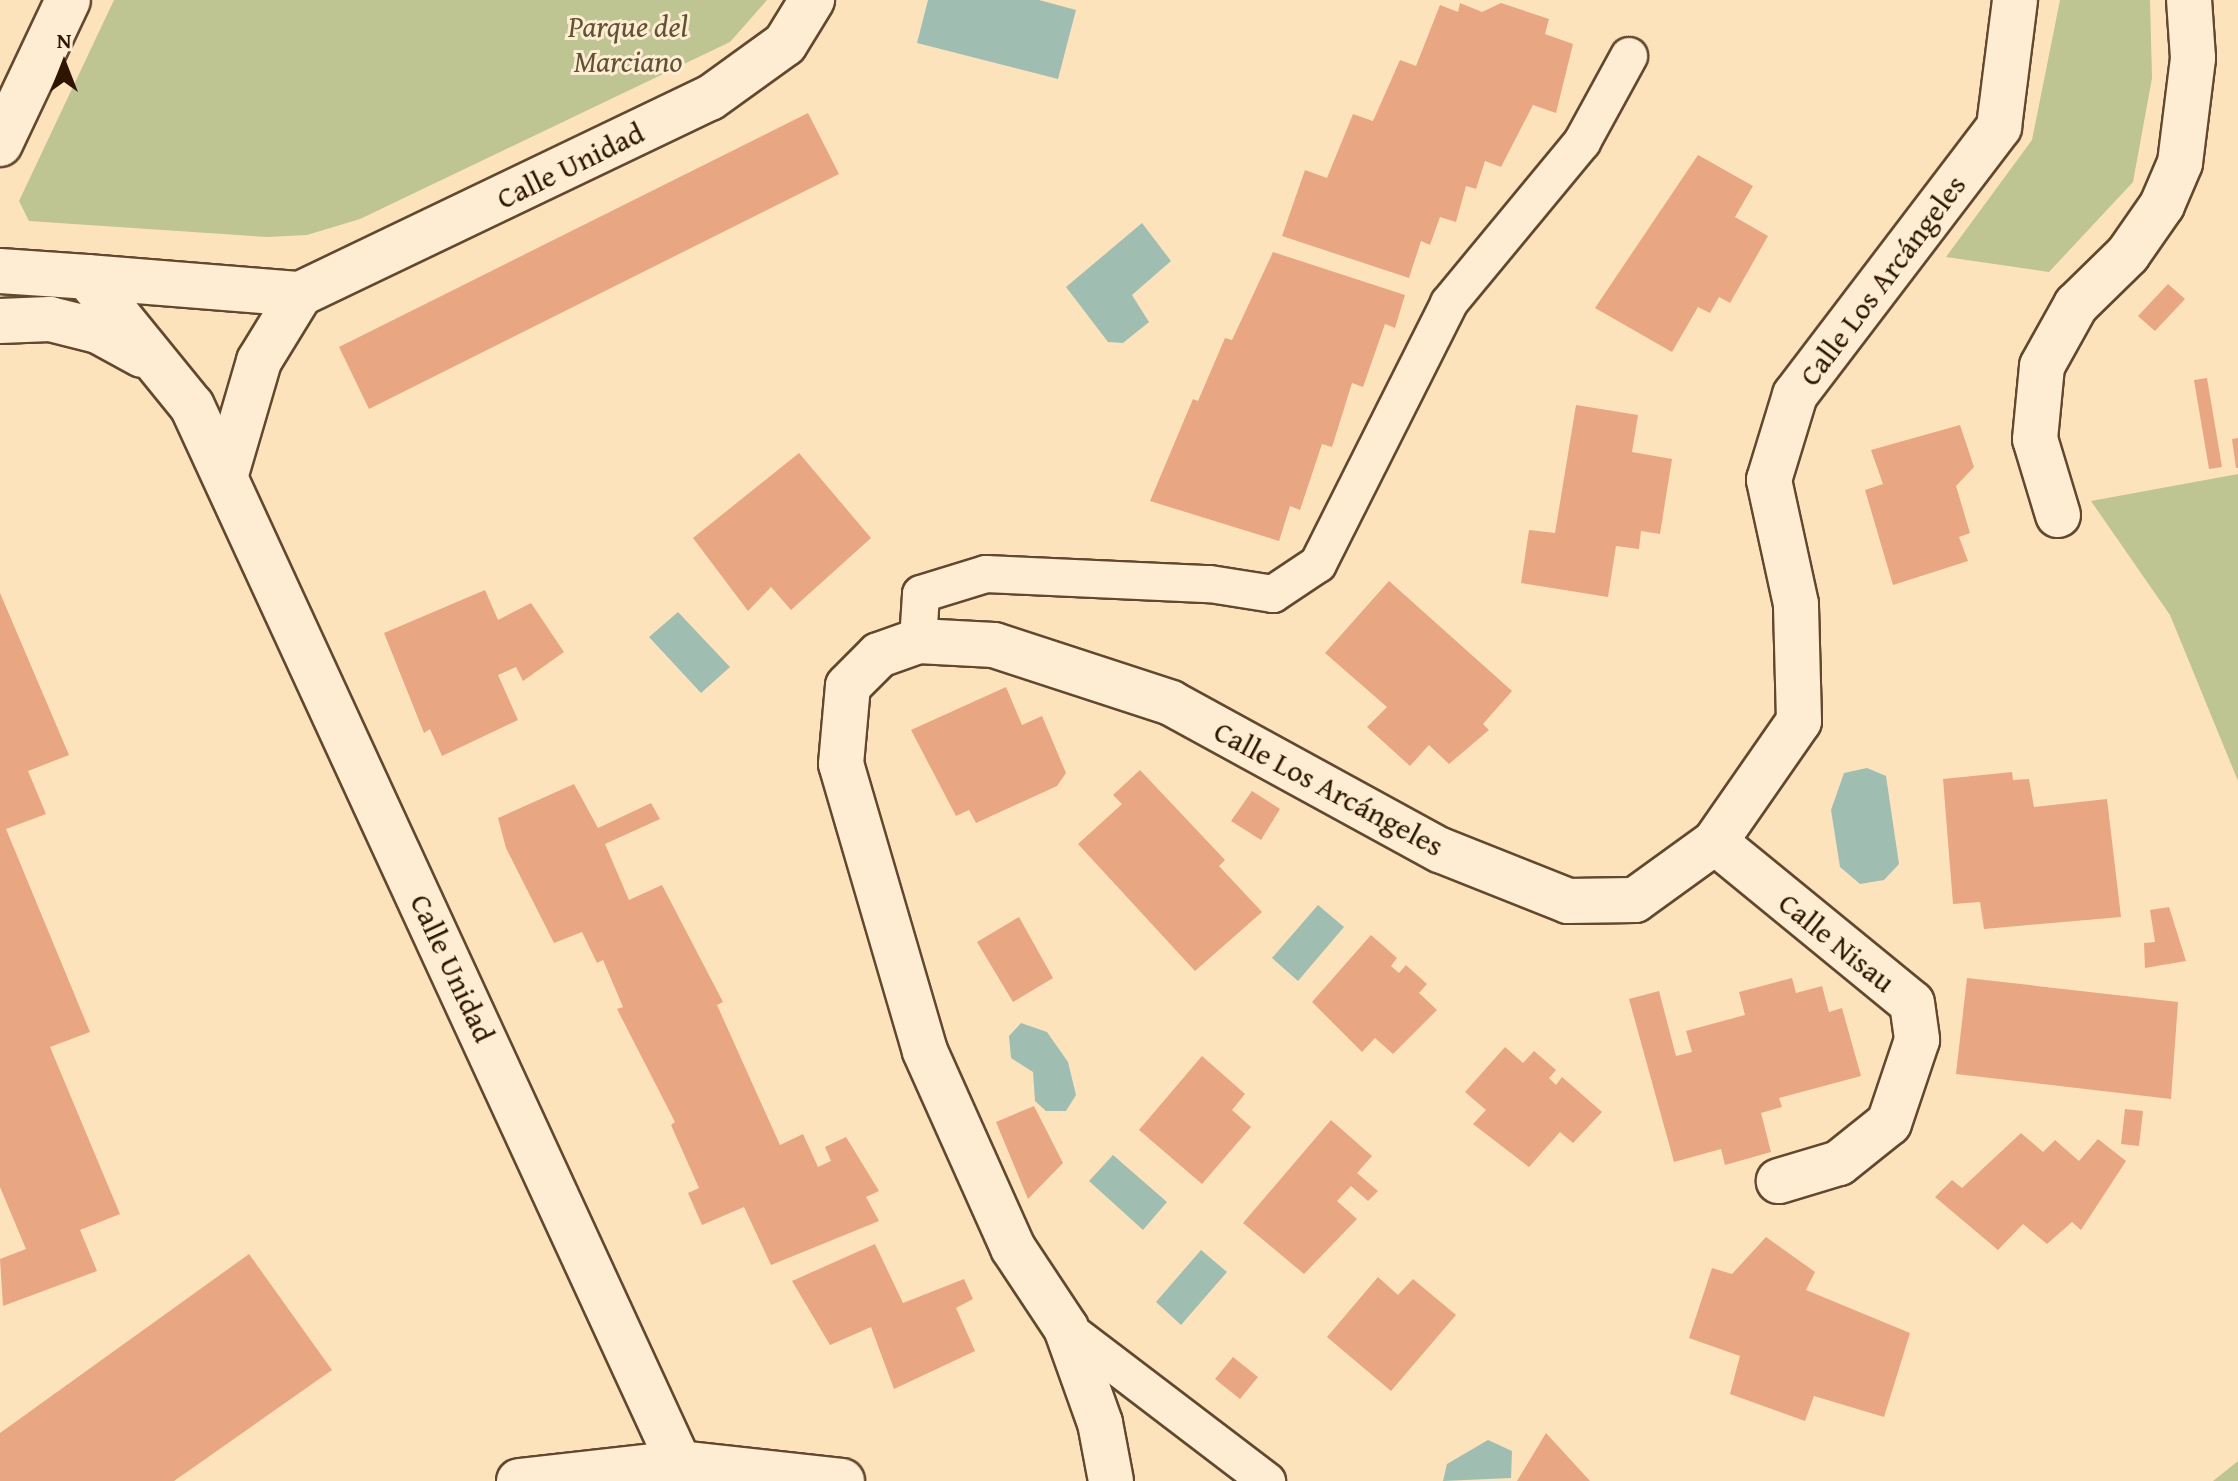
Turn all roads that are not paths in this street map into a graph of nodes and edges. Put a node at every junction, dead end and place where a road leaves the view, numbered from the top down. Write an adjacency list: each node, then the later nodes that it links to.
1 (68, 0): 6 (street)
2 (812, 0): 9 (street, Calle Unidad)
3 (2015, 0): 15 (street, Calle Los Arcángeles)
4 (2189, 0): 13 (street)
5 (1629, 56): 14 (lane)
6 (0, 144)
7 (0, 271): 8 (street)
8 (87, 277): 9 (street); 11 (street, Calle Unidad)
9 (300, 294): 12 (street)
10 (0, 321): 11 (street, Calle Unidad)
11 (150, 359): 12 (street, Calle Unidad)
12 (226, 474): 18 (street, Calle Unidad)
13 (2058, 515)
14 (918, 641): 15 (street, Calle Los Arcángeles); 17 (street, Calle Los Arcángeles)
15 (1715, 842): 16 (street, Calle Nisau)
16 (1779, 1181)
17 (1066, 1328): 21 (street, Calle Los Arcángeles); 22 (lane)
18 (679, 1463): 19 (street); 20 (street)
19 (519, 1481)
20 (842, 1481)
21 (1111, 1481)
22 (1267, 1481)

